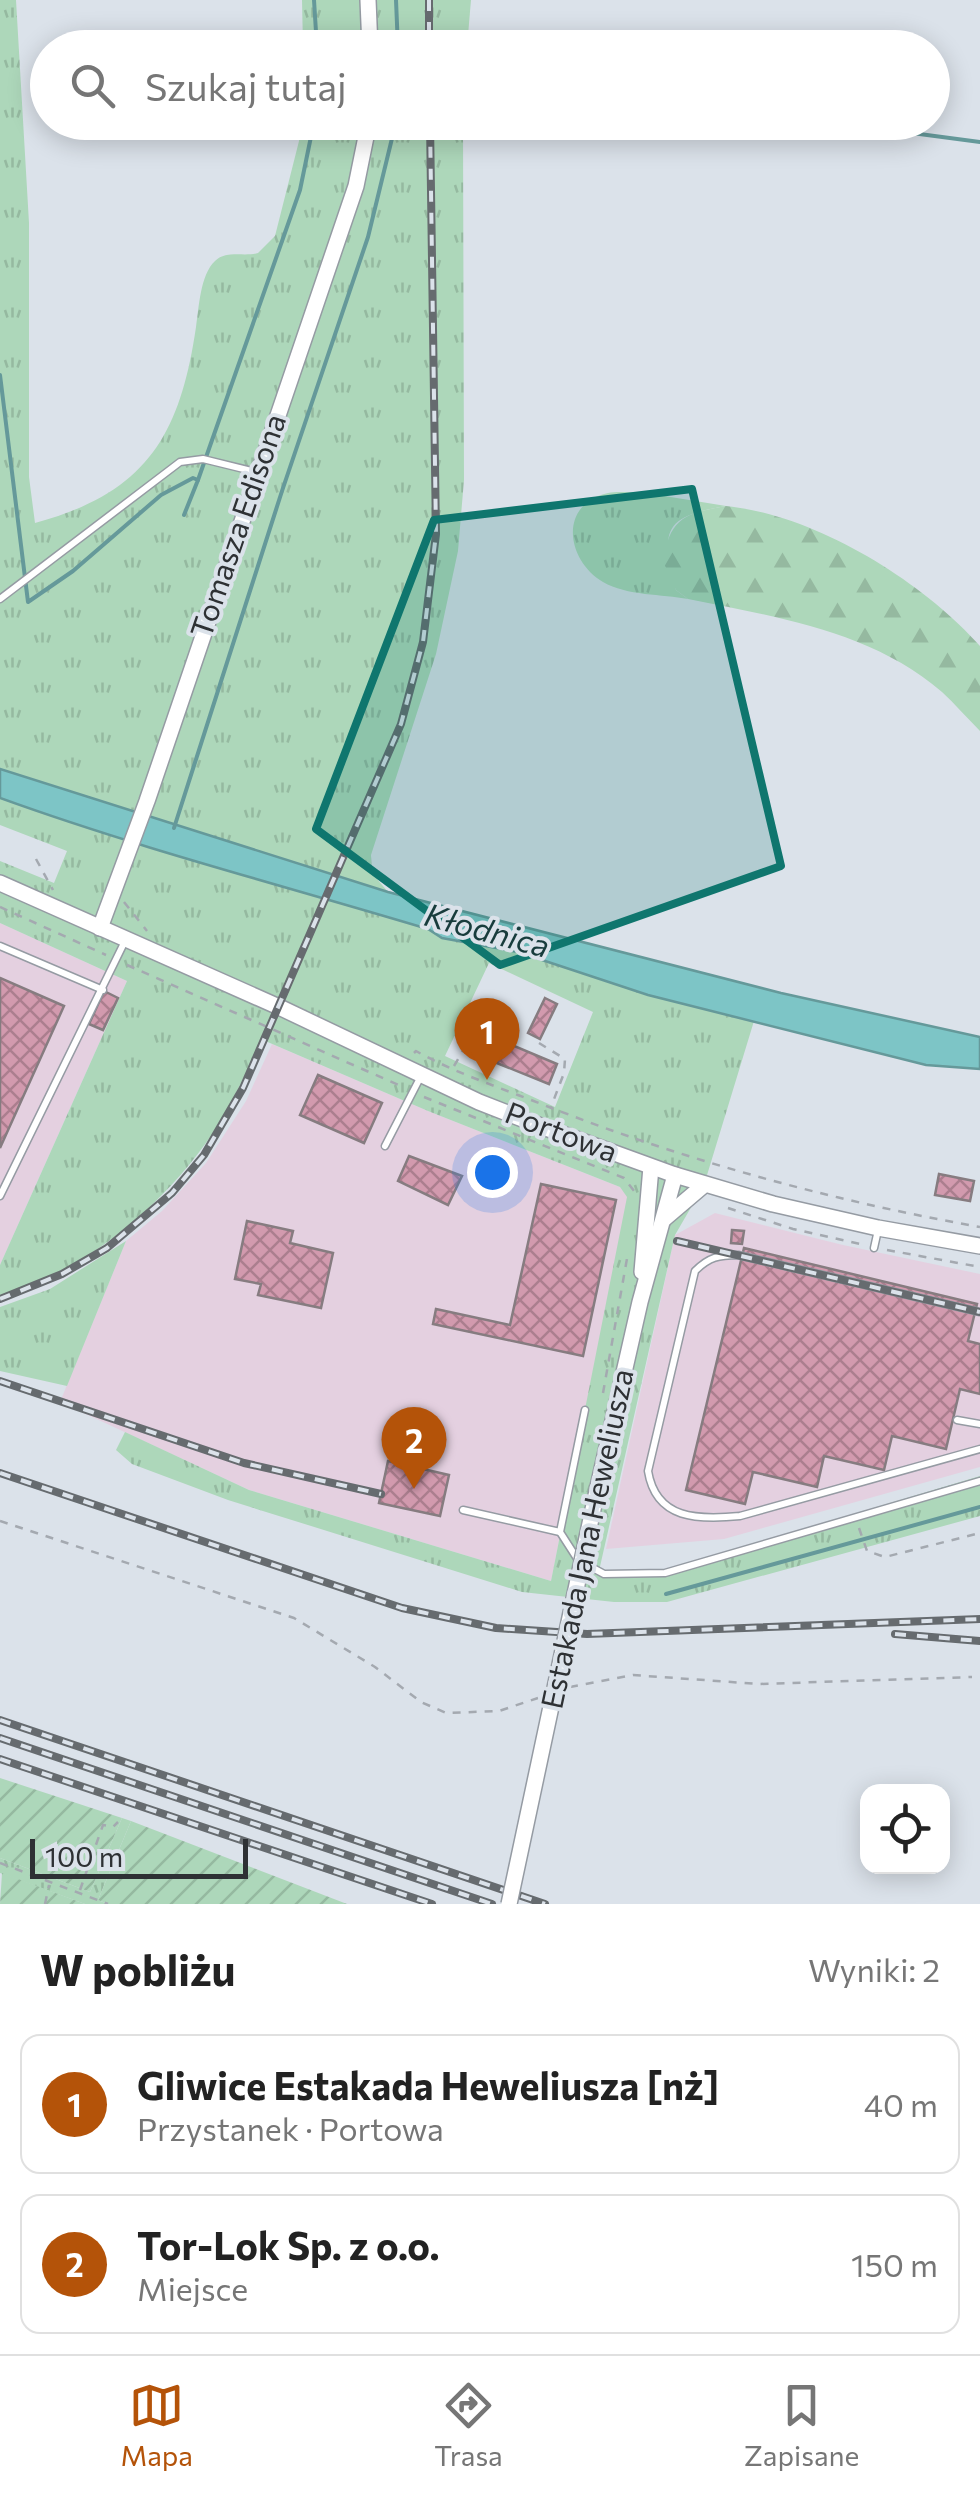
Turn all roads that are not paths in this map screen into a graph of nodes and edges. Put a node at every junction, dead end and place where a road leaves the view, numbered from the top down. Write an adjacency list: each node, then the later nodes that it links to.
1 (368, 0): 2 (street)
2 (369, 30)
3 (365, 140): 4 (street, Tomasza Edisona)
4 (257, 472): 5 (lane); 7 (street, Tomasza Edisona)
5 (0, 599)
6 (0, 883): 7 (street, Portowa)
7 (100, 928): 8 (street, Portowa)
8 (126, 940): 10 (lane); 11 (street, Portowa)
9 (0, 946): 10 (lane)
10 (102, 990): 16 (lane)
11 (421, 1074): 12 (lane); 13 (street, Portowa)
12 (385, 1146)
13 (651, 1167): 14 (street, Portowa); 21 (street)
14 (675, 1176): 15 (street, Portowa); 17 (street, Estakada Jana Heweliusza)
15 (704, 1185): 17 (street); 18 (street, Portowa)
16 (0, 1196)
17 (664, 1219): 21 (street, Estakada Jana Heweliusza)
18 (878, 1228): 19 (street, Portowa); 20 (lane)
19 (980, 1246)
20 (874, 1248)
21 (640, 1302): 30 (street, Estakada Jana Heweliusza, bridge)
22 (980, 1312): 26 (lane)
23 (585, 1410): 29 (lane)
24 (957, 1420): 25 (lane)
25 (980, 1424)
26 (980, 1449)
27 (980, 1480): 29 (lane)
28 (463, 1510): 29 (lane)
29 (560, 1532)
30 (509, 1904)

